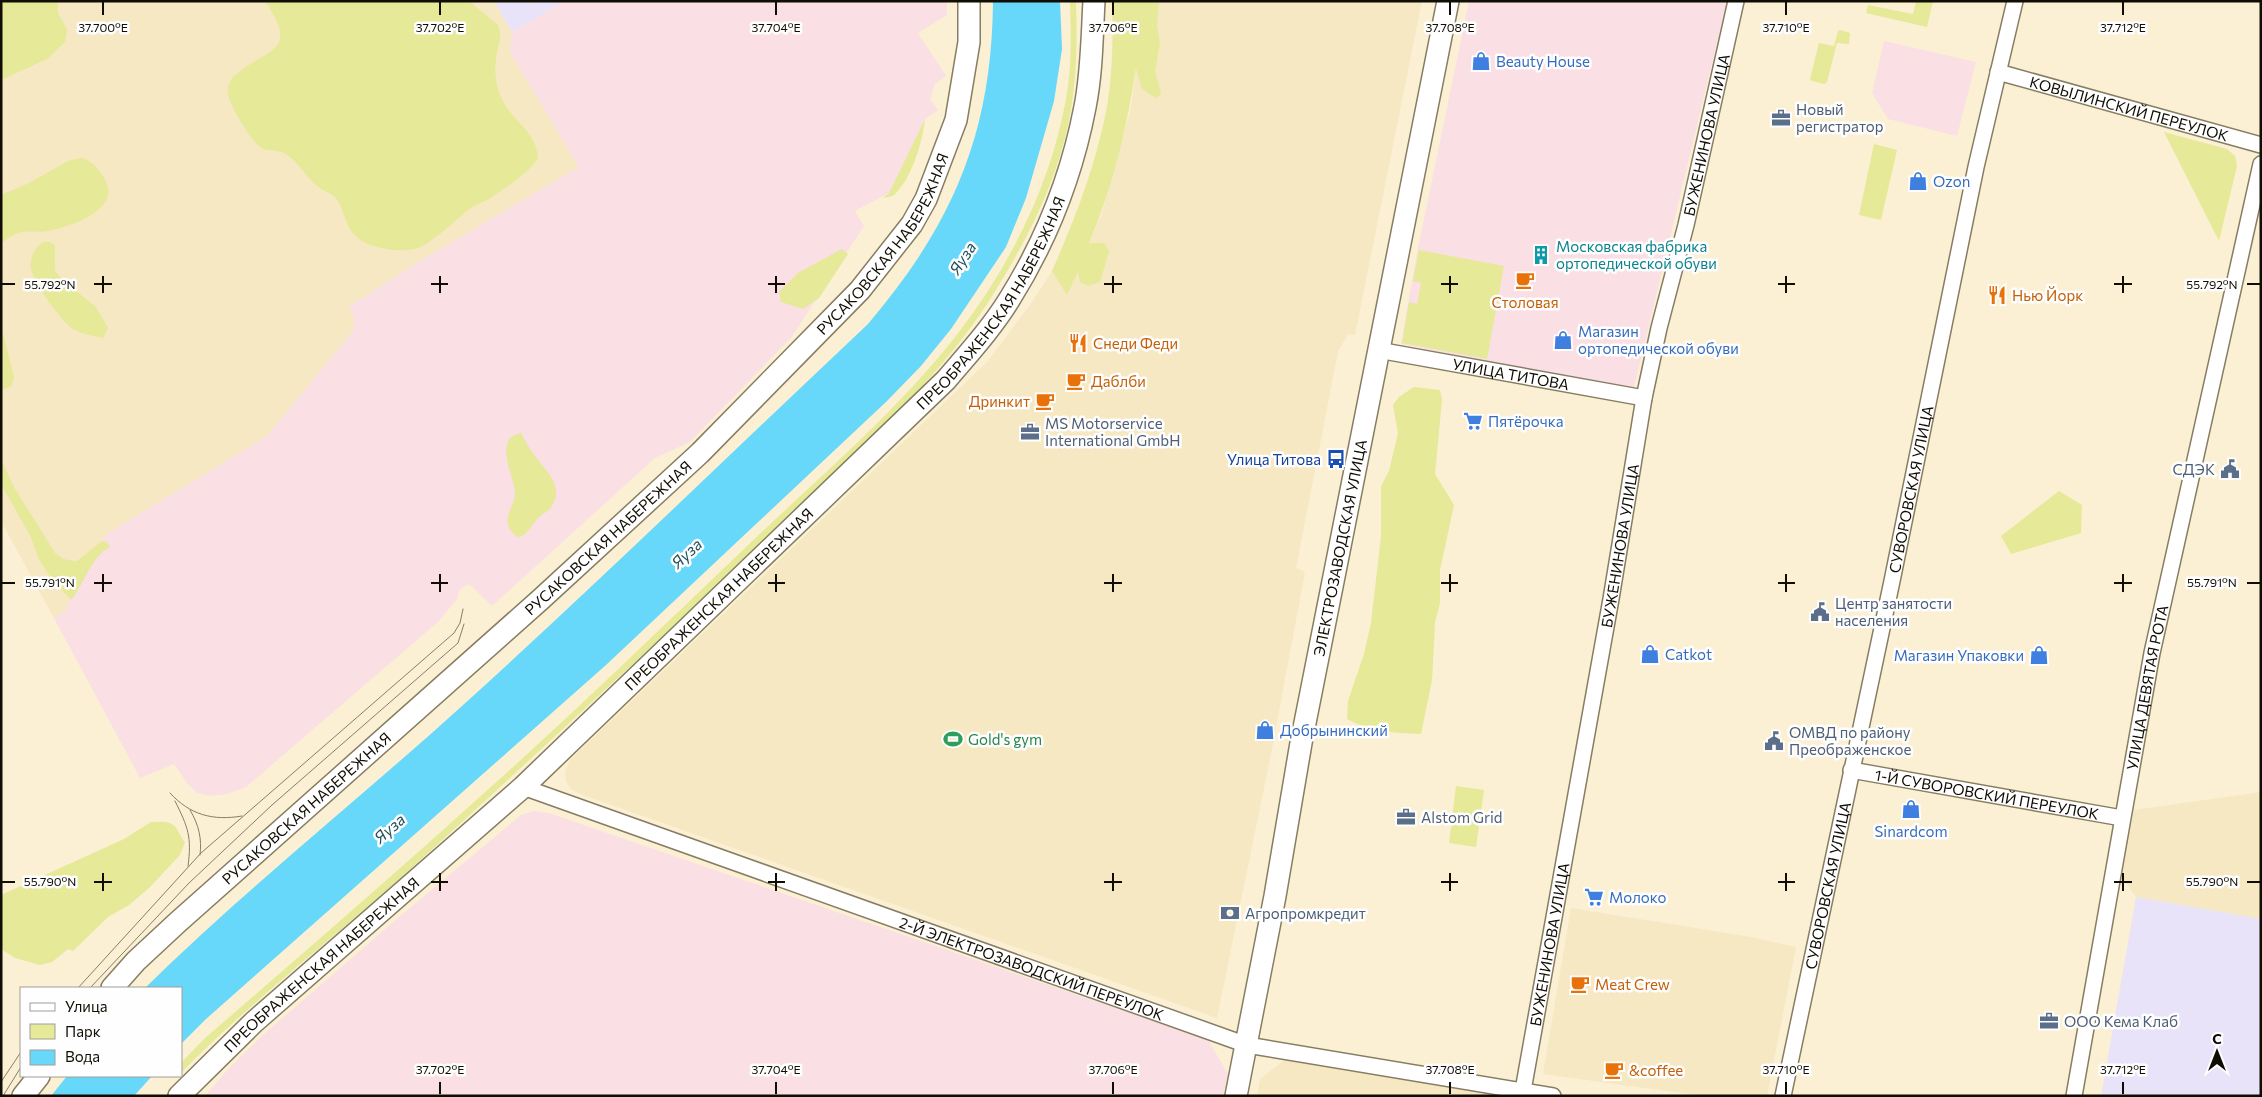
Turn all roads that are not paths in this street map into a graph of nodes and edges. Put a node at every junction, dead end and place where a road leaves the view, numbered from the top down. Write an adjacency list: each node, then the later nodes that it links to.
1 (969, 1): 14 (main road, РУСАКОВСКАЯ НАБЕРЕЖНАЯ)
2 (1094, 1): 12 (main road, ПРЕОБРАЖЕНСКАЯ НАБЕРЕЖНАЯ)
3 (1448, 1): 9 (main road, ЭЛЕКТРОЗАВОДСКАЯ УЛИЦА)
4 (1736, 1): 10 (street, БУЖЕНИНОВА УЛИЦА)
5 (2015, 1): 6 (street, СУВОРОВСКАЯ УЛИЦА)
6 (1998, 72): 7 (street, КОВЫЛИНСКИЙ ПЕРЕУЛОК); 11 (street, СУВОРОВСКАЯ УЛИЦА)
7 (2261, 145)
8 (2261, 164): 13 (street, УЛИЦА ДЕВЯТАЯ РОТА)
9 (1378, 350): 10 (street, УЛИЦА ТИТОВА); 15 (main road, ЭЛЕКТРОЗАВОДСКАЯ УЛИЦА)
10 (1644, 398): 17 (street, БУЖЕНИНОВА УЛИЦА)
11 (1851, 770): 13 (street, 1-Й СУВОРОВСКИЙ ПЕРЕУЛОК); 22 (street, СУВОРОВСКАЯ УЛИЦА)
12 (523, 788): 15 (street, 2-Й ЭЛЕКТРОЗАВОДСКИЙ ПЕРЕУЛОК); 19 (main road, ПРЕОБРАЖЕНСКАЯ НАБЕРЕЖНАЯ)
13 (2122, 818): 23 (street, УЛИЦА ДЕВЯТАЯ РОТА)
14 (113, 987)
15 (1247, 1045): 17 (street, 2-Й ЭЛЕКТРОЗАВОДСКИЙ ПЕРЕУЛОК); 20 (main road, ЭЛЕКТРОЗАВОДСКАЯ УЛИЦА)
16 (38, 1077): 18 (main road)
17 (1523, 1093): 21 (street, 2-Й ЭЛЕКТРОЗАВОДСКИЙ ПЕРЕУЛОК)
18 (23, 1096)
19 (179, 1096)
20 (1236, 1096)
21 (1553, 1096)
22 (1783, 1096)
23 (2074, 1096)

